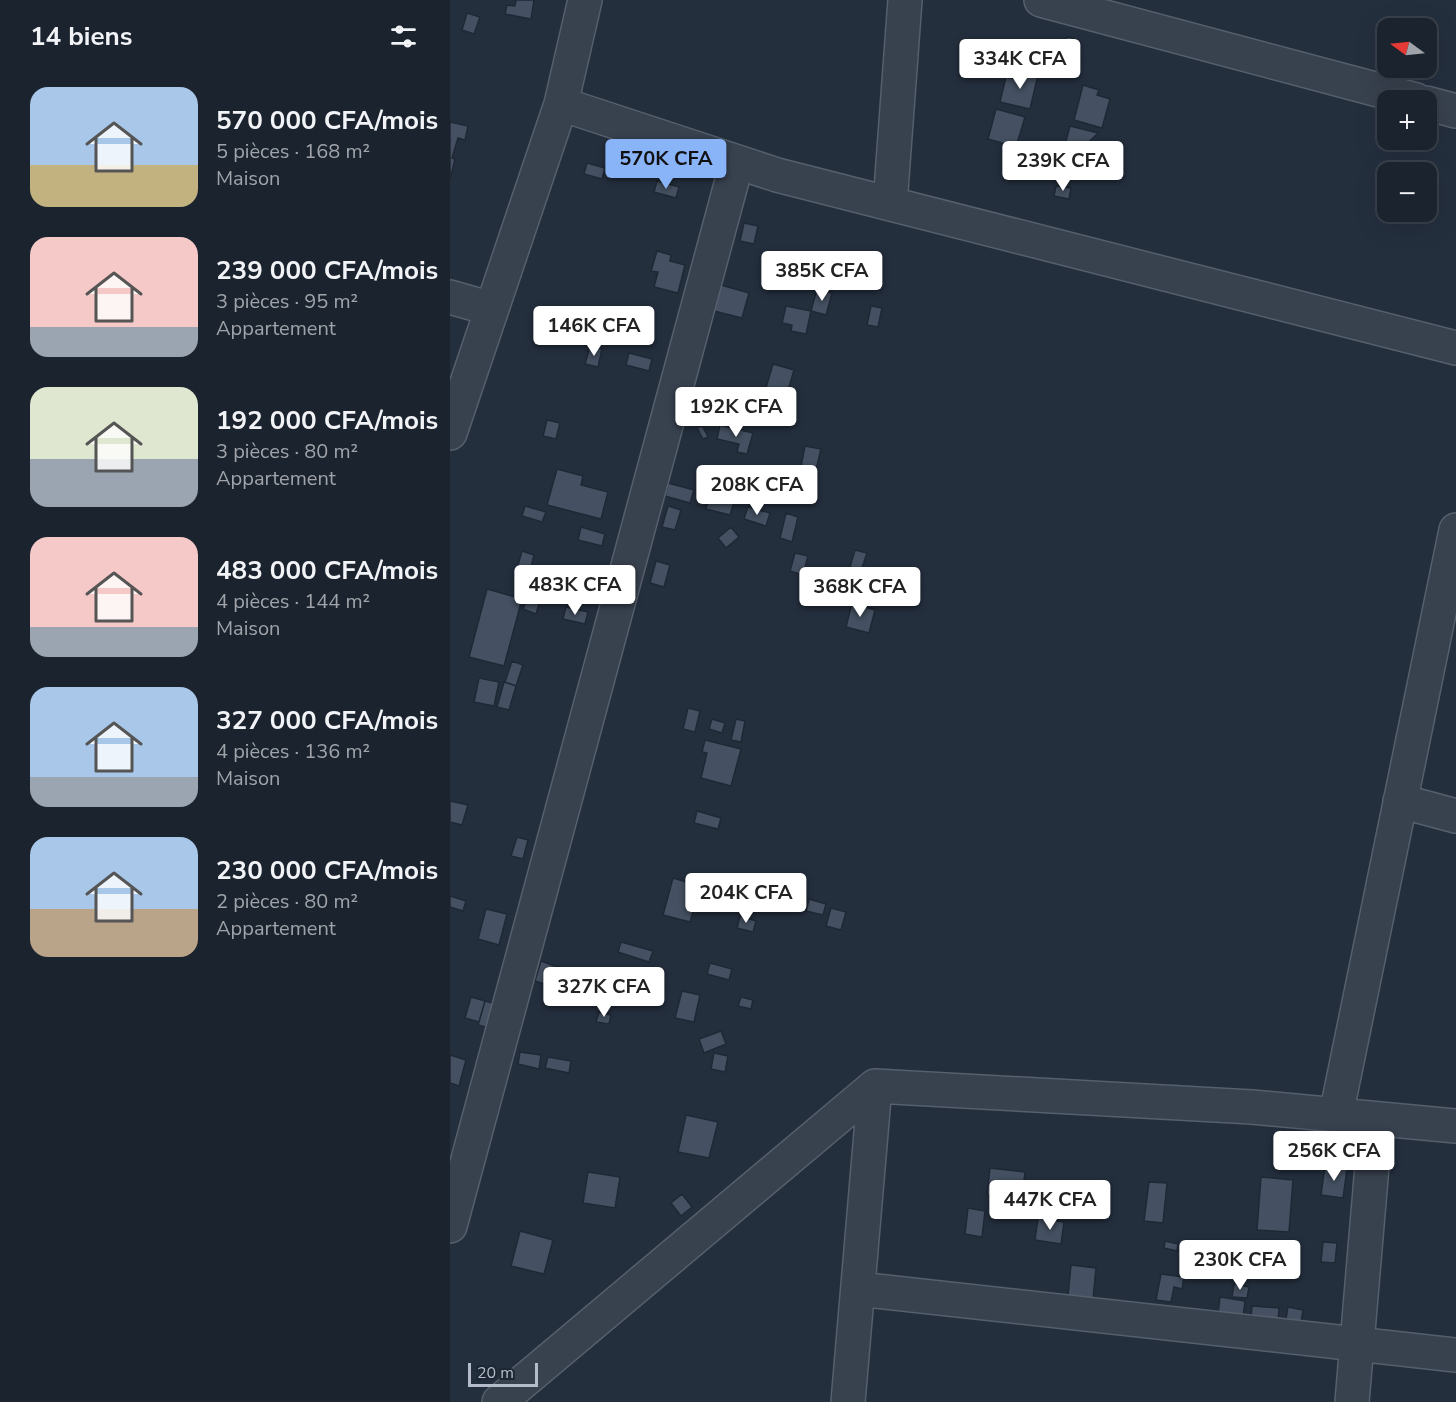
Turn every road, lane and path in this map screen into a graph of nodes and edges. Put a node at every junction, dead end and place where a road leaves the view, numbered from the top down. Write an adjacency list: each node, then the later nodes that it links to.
1 (585, 0): 5 (street)
2 (905, 0): 9 (street)
3 (1041, 0): 4 (street)
4 (1378, 90)
5 (561, 104): 8 (street); 11 (street)
6 (1437, 106): 7 (street)
7 (1456, 111)
8 (737, 162): 9 (street); 22 (street)
9 (891, 204): 12 (street)
10 (450, 297): 11 (street)
11 (492, 309): 13 (street)
12 (1456, 348)
13 (450, 433)
14 (1456, 530): 15 (street)
15 (1450, 588): 16 (street)
16 (1400, 801): 17 (street); 19 (street)
17 (1456, 816)
18 (875, 1086): 19 (street); 23 (street); 26 (street)
19 (1336, 1115): 20 (street)
20 (1376, 1119): 21 (street); 24 (street)
21 (1456, 1126)
22 (450, 1226)
23 (858, 1289): 24 (street); 27 (street)
24 (1357, 1343): 25 (street); 28 (street)
25 (1456, 1355)
26 (499, 1402)
27 (848, 1402)
28 (1352, 1402)

